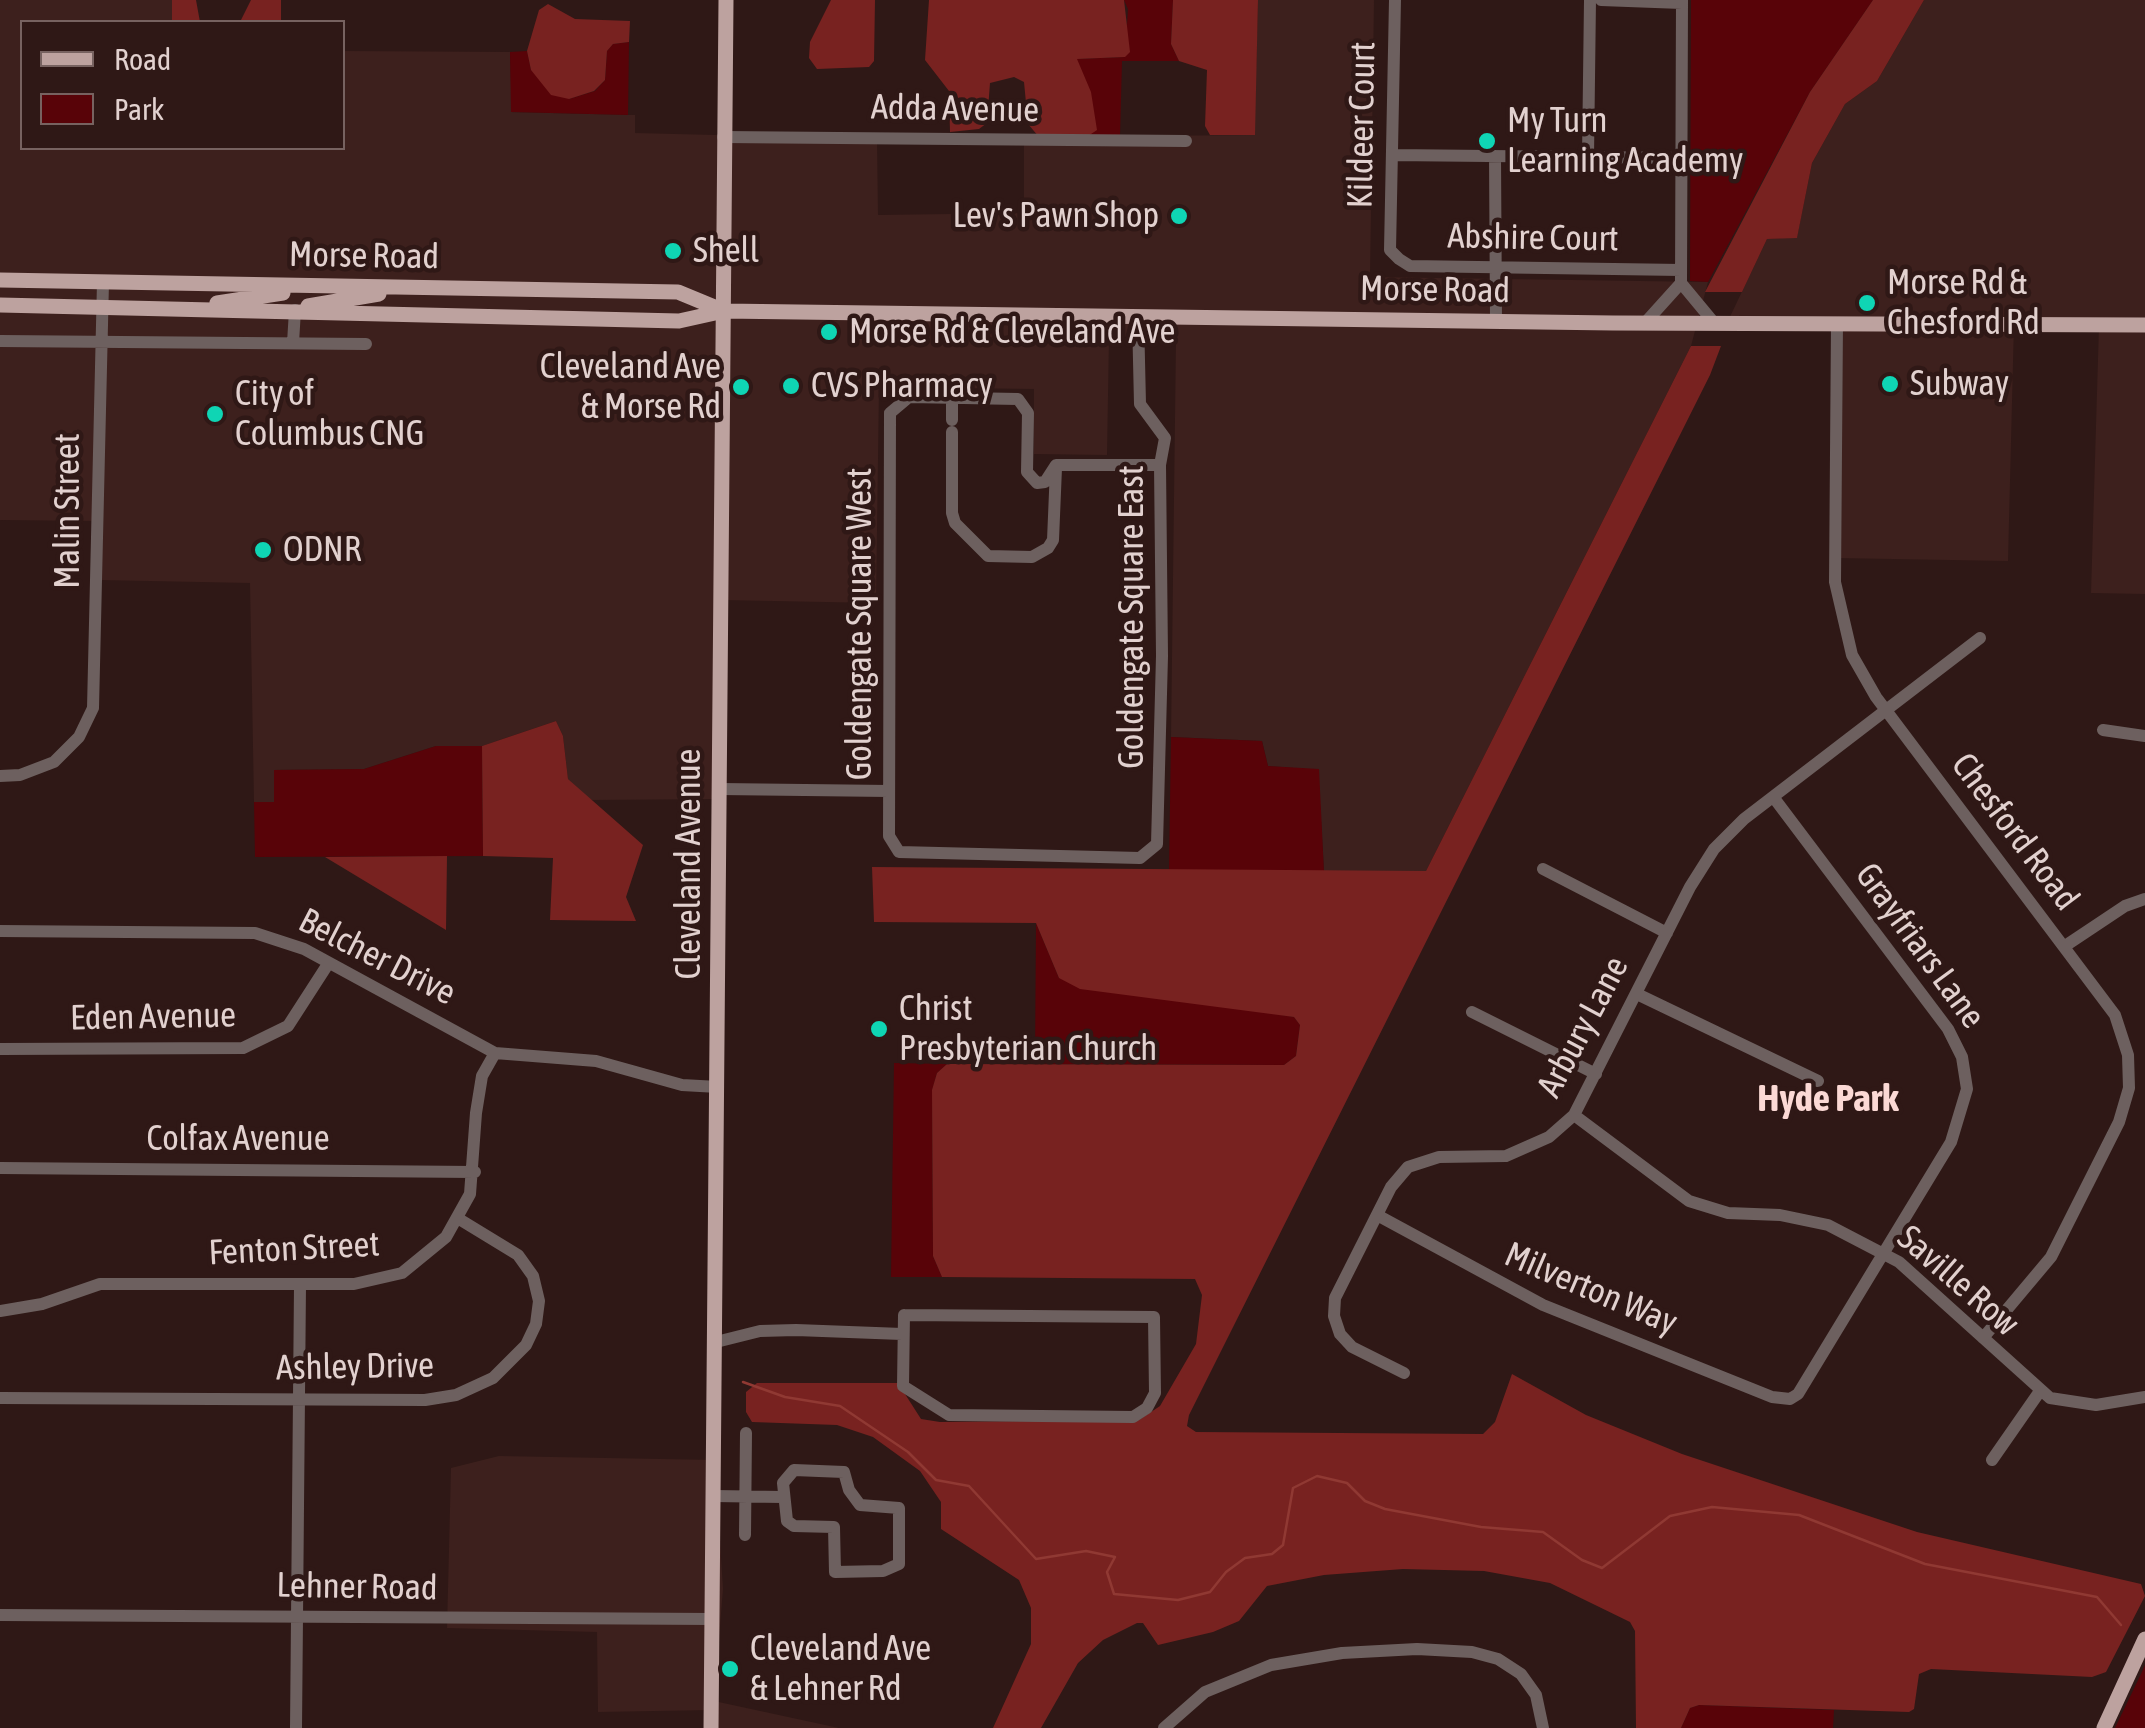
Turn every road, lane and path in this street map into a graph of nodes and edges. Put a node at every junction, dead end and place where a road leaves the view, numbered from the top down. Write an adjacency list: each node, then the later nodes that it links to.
1 (726, 0): 6 (main road, Cleveland Avenue)
2 (1394, 0): 8 (street, Kildeer Court)
3 (1590, 0): 10 (street)
4 (1601, 0): 5 (street)
5 (1682, 2): 11 (street)
6 (724, 137): 7 (street, Adda Avenue); 23 (main road, Cleveland Avenue)
7 (1186, 142)
8 (1392, 155): 9 (street); 12 (street, Kildeer Court)
9 (1495, 156): 10 (street); 13 (street)
10 (1588, 157): 11 (street)
11 (1682, 158): 14 (street)
12 (1390, 250): 13 (street, Abshire Court)
13 (1496, 268): 14 (street, Abshire Court); 25 (street)
14 (1681, 276): 27 (street); 28 (street)
15 (0, 280): 16 (main road, Morse Road)
16 (103, 282): 17 (main road, Morse Road); 20 (street, Malin Street)
17 (296, 285): 18 (main road, Morse Road); 21 (main road)
18 (422, 288): 22 (main road); 23 (main road, Morse Road)
19 (0, 305): 20 (main road, Morse Road)
20 (102, 306): 21 (main road, Morse Road); 31 (street, Malin Street)
21 (194, 308): 22 (main road, Morse Road)
22 (295, 310): 23 (main road, Morse Road); 32 (street)
23 (724, 311): 24 (main road, Morse Road); 42 (main road, Cleveland Avenue)
24 (1138, 316): 25 (main road, Morse Road); 35 (street, Goldengate Square East)
25 (1496, 320): 27 (main road, Morse Road)
26 (1838, 323): 28 (main road, Morse Road); 29 (main road, Morse Road); 38 (street, Chesford Road)
27 (1644, 324): 28 (main road, Morse Road)
28 (1714, 324)
29 (2145, 325)
30 (0, 341): 31 (street)
31 (100, 342): 32 (street); 41 (street, Malin Street)
32 (293, 343): 33 (street)
33 (366, 344)
34 (952, 397): 36 (street); 36 (street); 43 (street, Goldengate Square West)
35 (1160, 465): 36 (street); 45 (street, Goldengate Square East)
36 (1056, 466)
37 (1980, 638): 38 (street, Arbury Lane)
38 (1887, 711): 44 (street, Arbury Lane); 50 (street, Chesford Road)
39 (2103, 730): 40 (street)
40 (2145, 736)
41 (0, 776)
42 (720, 788): 43 (street); 58 (main road, Cleveland Avenue)
43 (889, 790): 45 (street, Goldengate Square West)
44 (1774, 798): 49 (street, Arbury Lane); 64 (street, Grayfriars Lane)
45 (889, 836)
46 (1543, 870): 49 (street)
47 (2145, 899): 50 (street)
48 (0, 931): 51 (street, Belcher Drive)
49 (1666, 933): 52 (street, Arbury Lane)
50 (2065, 946): 68 (street, Chesford Road)
51 (328, 964): 54 (street, Eden Avenue); 55 (street, Belcher Drive)
52 (1637, 994): 56 (street, Arbury Lane); 57 (street)
53 (1472, 1012): 56 (street)
54 (0, 1049)
55 (495, 1052): 58 (street, Belcher Drive); 61 (street, Fenton Street)
56 (1596, 1074): 59 (street, Arbury Lane)
57 (1818, 1080)
58 (718, 1087): 69 (main road, Cleveland Avenue)
59 (1574, 1115): 62 (street, Arbury Lane); 64 (street, Saville Row)
60 (0, 1168): 61 (street, Colfax Avenue)
61 (475, 1172): 63 (street, Fenton Street)
62 (1377, 1215): 70 (street, Arbury Lane); 75 (street, Milverton Way)
63 (459, 1219): 65 (street, Fenton Street); 74 (street, Ashley Drive)
64 (1886, 1254): 68 (street, Saville Row); 75 (street, Grayfriars Lane)
65 (300, 1285): 66 (street, Fenton Street); 74 (street)
66 (0, 1311)
67 (902, 1334): 67 (street); 69 (street)
68 (1984, 1338): 71 (street, Saville Row)
69 (716, 1342): 78 (main road, Cleveland Avenue)
70 (1404, 1373)
71 (2040, 1391): 72 (street, Saville Row); 77 (street)
72 (2145, 1397)
73 (0, 1398): 74 (street, Ashley Drive)
74 (299, 1399): 83 (street)
75 (1790, 1399)
76 (746, 1433): 79 (street)
77 (1992, 1460)
78 (714, 1496): 79 (street); 84 (main road, Cleveland Avenue)
79 (744, 1497): 80 (street); 81 (street)
80 (782, 1497): 80 (street)
81 (746, 1536)
82 (0, 1614): 83 (street, Lehner Road)
83 (298, 1617): 84 (street, Lehner Road); 86 (street)
84 (713, 1619): 87 (main road, Cleveland Avenue)
85 (2145, 1639): 90 (main road)
86 (296, 1728)
87 (712, 1728)
88 (1164, 1728): 89 (street)
89 (1543, 1728)
90 (2104, 1728)

